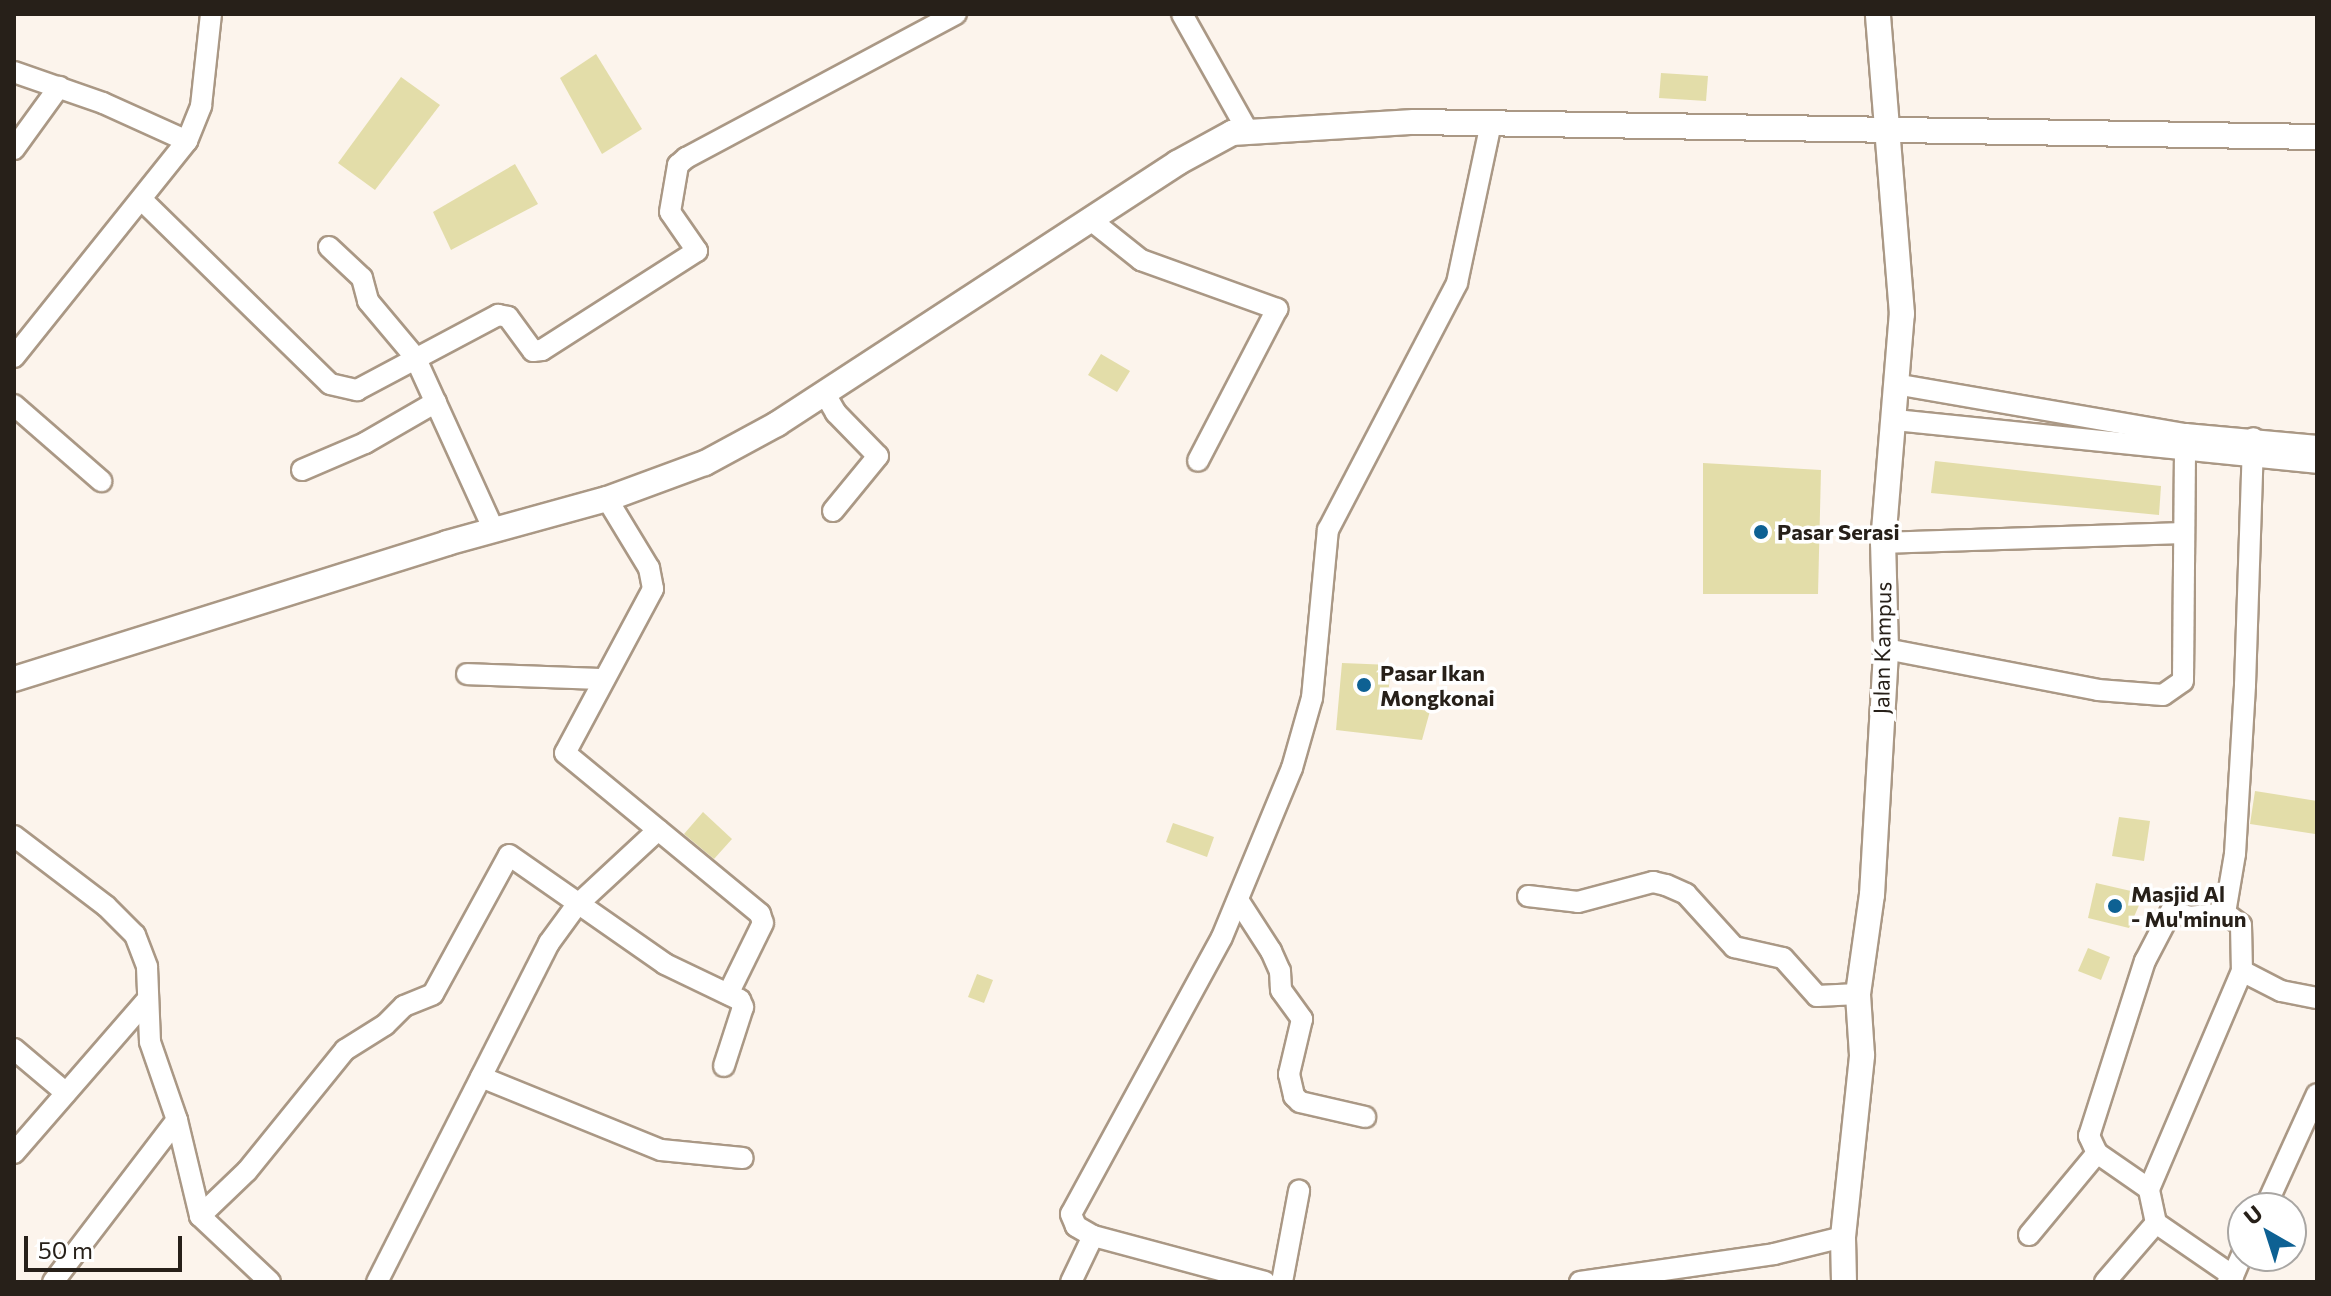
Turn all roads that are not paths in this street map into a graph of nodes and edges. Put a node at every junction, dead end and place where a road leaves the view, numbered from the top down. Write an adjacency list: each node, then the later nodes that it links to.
1 (211, 14): 11 (street)
2 (956, 14): 17 (street)
3 (1182, 14): 9 (street)
4 (1878, 14): 8 (street, Jalan Kampus)
5 (14, 72): 6 (street)
6 (59, 87): 11 (street); 12 (street)
7 (1491, 123): 8 (street); 9 (street); 42 (street)
8 (1889, 126): 10 (street); 18 (street, Jalan Kampus)
9 (1247, 130): 14 (street)
10 (2317, 137)
11 (187, 141): 13 (street)
12 (14, 149)
13 (141, 199): 16 (street); 17 (street)
14 (1092, 221): 19 (street); 26 (street)
15 (329, 247): 17 (street)
16 (14, 357)
17 (415, 357): 20 (street)
18 (1895, 384): 22 (street, Jalan Kampus); 23 (street)
19 (825, 394): 30 (street); 31 (street)
20 (436, 402): 28 (street); 32 (street)
21 (14, 405): 29 (street)
22 (1895, 420): 23 (street); 34 (street, Jalan Kampus)
23 (2186, 440): 24 (street); 33 (street)
24 (2253, 446): 25 (street); 27 (street); 44 (street)
25 (2317, 446)
26 (1198, 461)
27 (2317, 463)
28 (302, 470)
29 (101, 481)
30 (607, 499): 32 (street); 38 (street)
31 (833, 511)
32 (494, 530): 37 (street)
33 (2181, 533): 34 (street); 35 (street)
34 (1883, 543): 35 (street, Jalan Kampus)
35 (1886, 649): 47 (street, Jalan Kampus)
36 (467, 674): 38 (street)
37 (14, 679)
38 (604, 679): 39 (street)
39 (658, 830): 43 (street); 46 (street)
40 (14, 836): 49 (street)
41 (1528, 896): 47 (street)
42 (1238, 900): 55 (street); 66 (street)
43 (576, 906): 46 (street); 52 (street); 63 (street)
44 (2225, 913): 45 (street); 58 (street)
45 (2242, 971): 48 (street); 60 (street)
46 (728, 994): 51 (street)
47 (1858, 994): 67 (street, Jalan Kampus)
48 (2317, 998)
49 (146, 1001): 53 (street); 56 (street)
50 (14, 1049): 53 (street)
51 (724, 1066)
52 (481, 1077): 59 (street); 72 (street)
53 (66, 1093): 57 (street)
54 (2317, 1094): 62 (street)
55 (1365, 1117)
56 (177, 1120): 63 (street); 70 (street)
57 (14, 1153)
58 (2097, 1153): 60 (street); 65 (street)
59 (743, 1158)
60 (2149, 1189): 64 (street)
61 (1299, 1191): 74 (street)
62 (2272, 1192)
63 (200, 1216): 71 (street)
64 (2156, 1223): 68 (street); 77 (street)
65 (2029, 1235)
66 (1093, 1236): 69 (street); 73 (street)
67 (1843, 1237): 75 (street); 76 (street, Jalan Kampus)
68 (2230, 1279)
69 (1253, 1281)
70 (53, 1282)
71 (270, 1282)
72 (377, 1282)
73 (1071, 1282)
74 (1282, 1282)
75 (1580, 1282)
76 (1844, 1282)
77 (2105, 1282)

